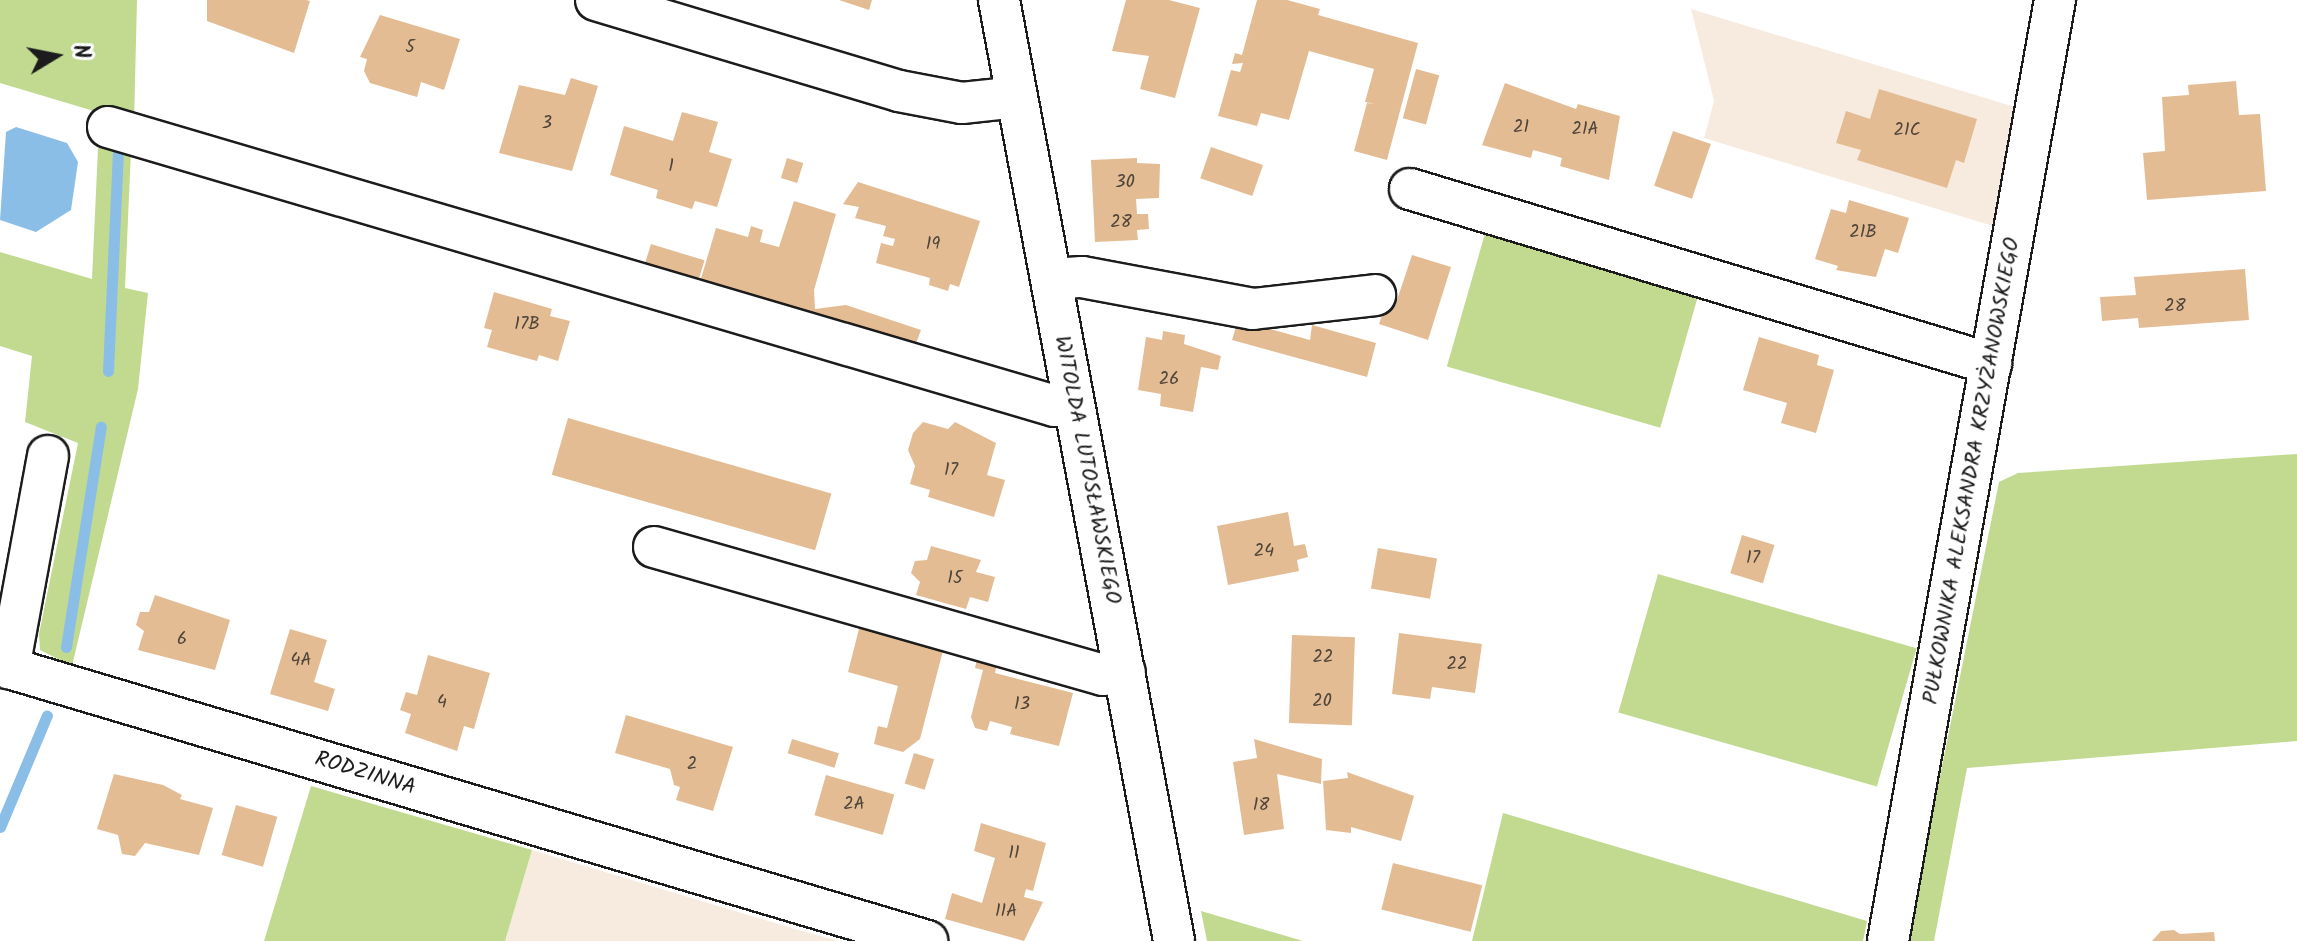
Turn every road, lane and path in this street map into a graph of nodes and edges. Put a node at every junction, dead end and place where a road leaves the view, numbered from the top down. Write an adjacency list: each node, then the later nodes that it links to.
1 (596, 0): 4 (street)
2 (999, 0): 4 (street, WITOLDA LUTOSŁAWSKIEGO)
3 (2055, 0): 9 (street, PUŁKOWNIKA ALEKSANDRA KRZYŻANOWSKIEGO)
4 (1017, 97): 7 (street, WITOLDA LUTOSŁAWSKIEGO)
5 (108, 127): 10 (street)
6 (1410, 189): 9 (street)
7 (1052, 279): 8 (street); 10 (street, WITOLDA LUTOSŁAWSKIEGO)
8 (1375, 295)
9 (1991, 364): 16 (street, PUŁKOWNIKA ALEKSANDRA KRZYŻANOWSKIEGO)
10 (1074, 404): 13 (street, WITOLDA LUTOSŁAWSKIEGO)
11 (48, 456): 14 (street, RODZINNA)
12 (654, 547): 13 (street)
13 (1125, 672): 15 (street, WITOLDA LUTOSŁAWSKIEGO)
14 (927, 941)
15 (1174, 941)
16 (1888, 941)

